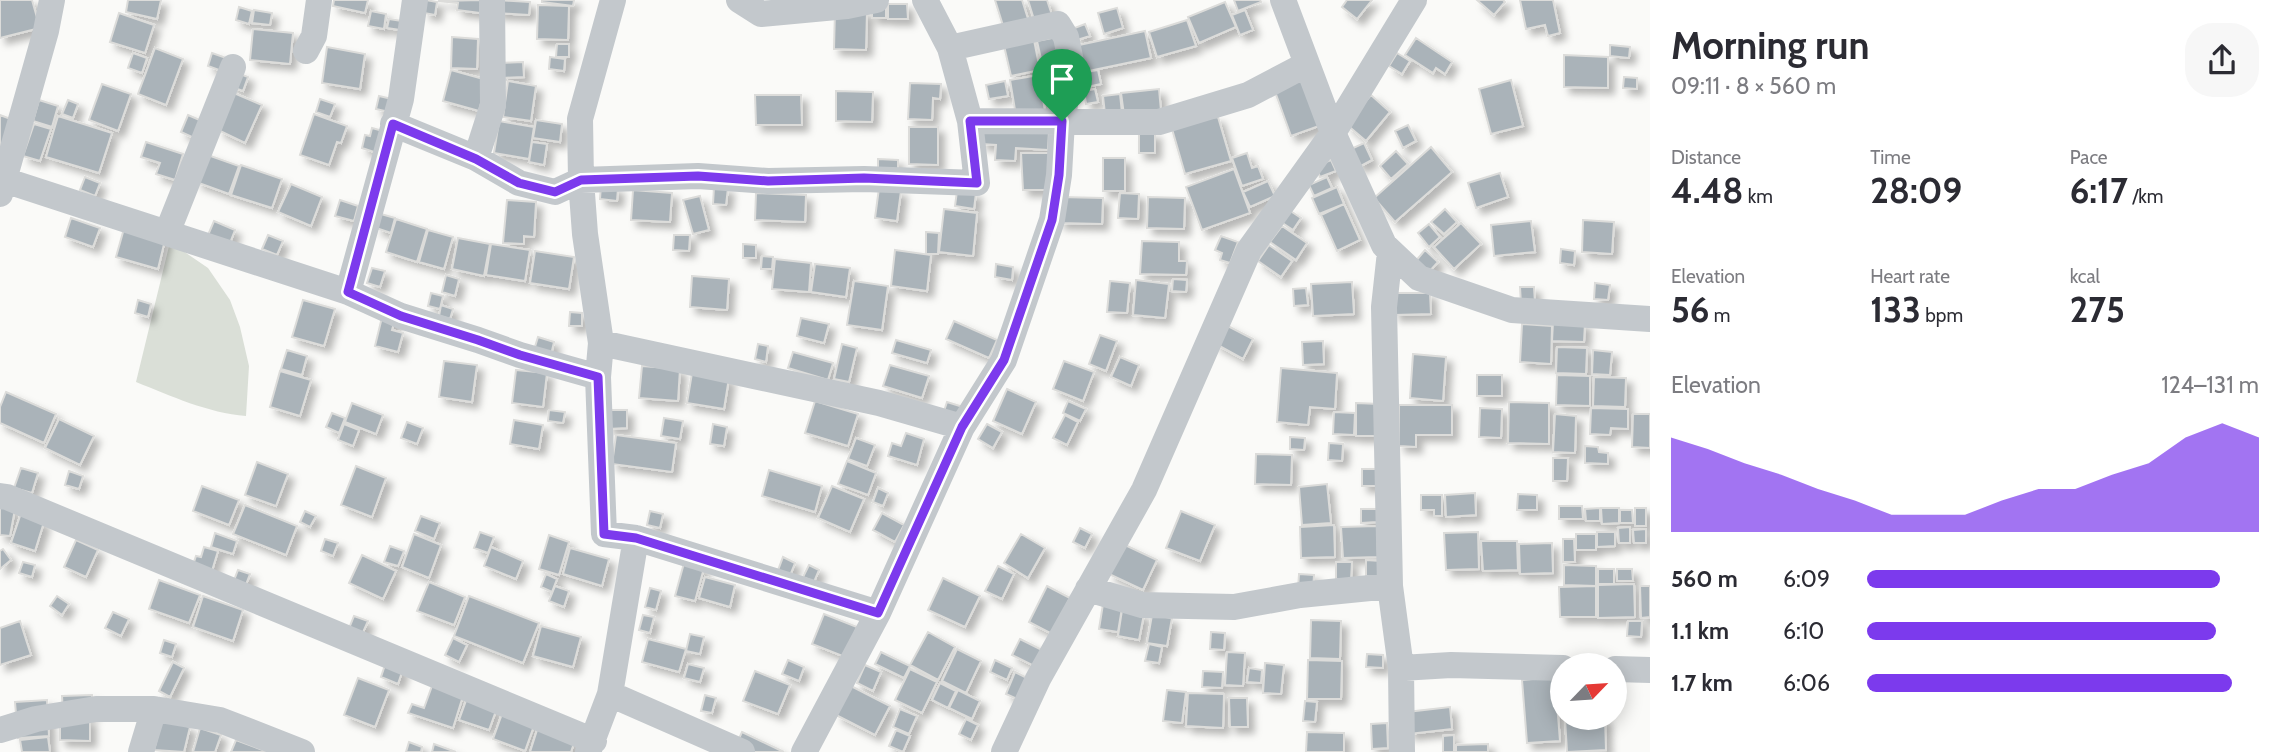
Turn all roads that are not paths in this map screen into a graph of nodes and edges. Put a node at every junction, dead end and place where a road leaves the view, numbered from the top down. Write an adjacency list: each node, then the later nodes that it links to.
1 (52, 0): 21 (street)
2 (319, 0): 12 (street)
3 (415, 0): 17 (street)
4 (492, 0): 19 (street)
5 (613, 0): 20 (street)
6 (739, 0): 7 (street)
7 (876, 0)
8 (925, 0): 11 (street)
9 (1283, 0): 13 (street)
10 (1414, 0): 18 (street)
11 (950, 48): 15 (street); 16 (street)
12 (306, 51)
13 (1307, 64): 16 (street); 18 (street)
14 (233, 67): 22 (street)
15 (970, 121): 16 (street); 20 (street)
16 (1062, 121): 28 (street)
17 (393, 124): 19 (street); 24 (street)
18 (1333, 133): 23 (street); 32 (street)
19 (476, 159): 20 (street)
20 (581, 180): 26 (street)
21 (2, 187): 22 (street)
22 (167, 233): 24 (street)
23 (1384, 245): 25 (street); 31 (street)
24 (348, 292): 27 (street)
25 (1650, 319)
26 (601, 343): 27 (street); 28 (street)
27 (598, 377): 30 (street)
28 (962, 427): 33 (street)
29 (0, 496): 41 (street)
30 (636, 538): 33 (street); 38 (street)
31 (1390, 586): 32 (street); 34 (street)
32 (1087, 589): 46 (street)
33 (878, 613): 45 (street)
34 (1401, 668): 35 (street); 47 (street)
35 (1550, 668)
36 (1628, 669): 37 (street)
37 (1650, 670)
38 (610, 694): 41 (street); 44 (street)
39 (154, 709): 40 (street); 42 (street); 43 (street)
40 (0, 730)
41 (591, 746)
42 (141, 752)
43 (302, 752)
44 (742, 752)
45 (804, 752)
46 (1004, 752)
47 (1402, 752)

